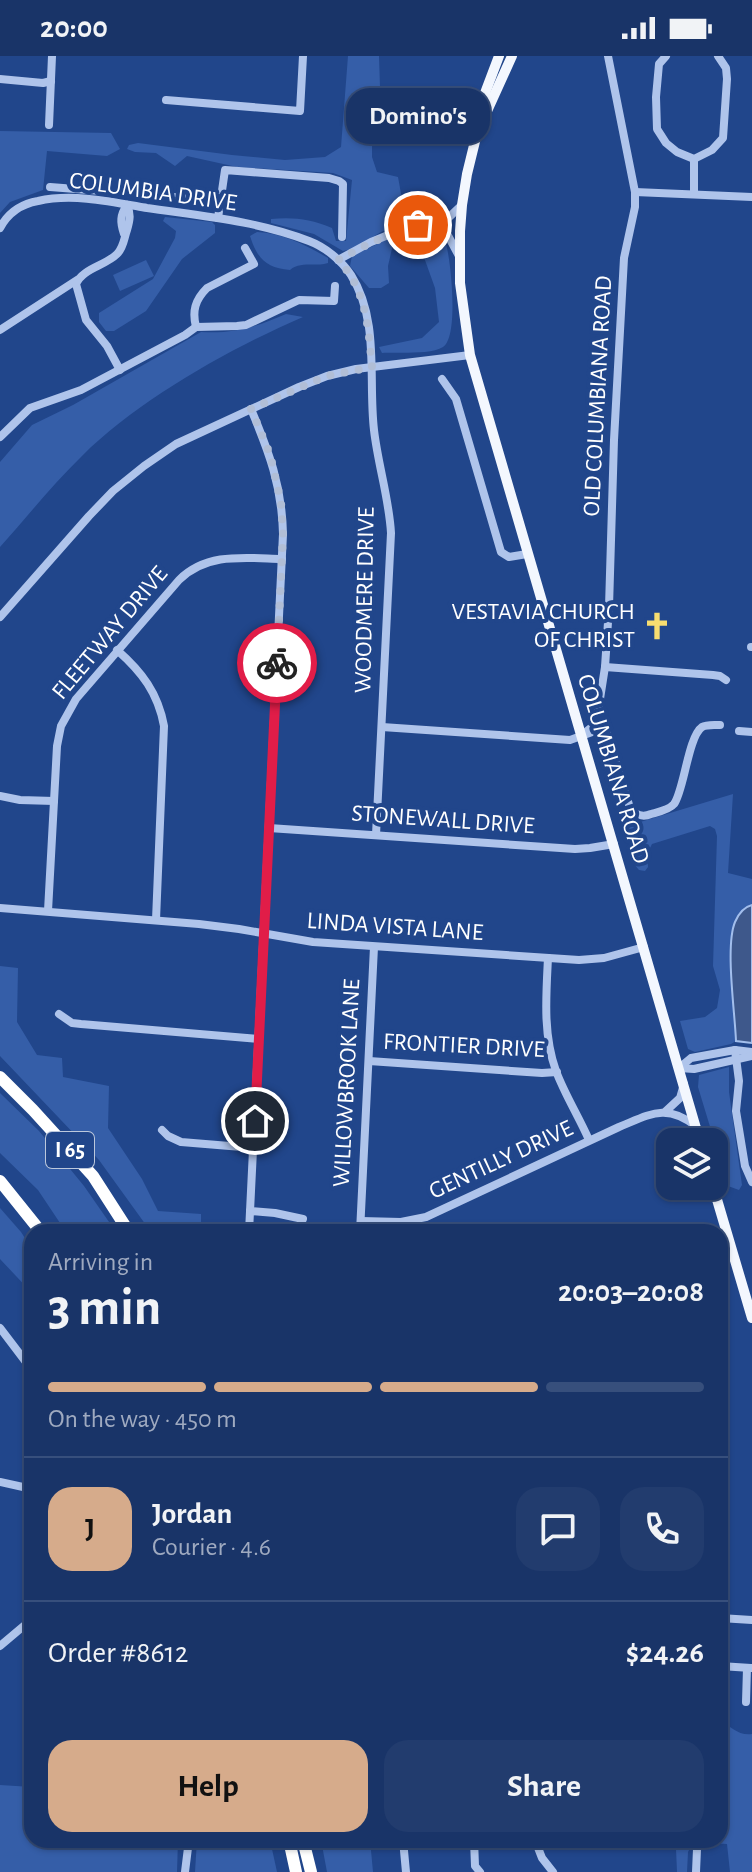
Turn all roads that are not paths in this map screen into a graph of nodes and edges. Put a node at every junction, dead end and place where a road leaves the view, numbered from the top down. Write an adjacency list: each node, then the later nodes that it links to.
1 (52, 56): 9 (street)
2 (303, 56): 10 (street)
3 (499, 56): 12 (main road, COLUMBIANA ROAD)
4 (512, 56): 12 (main road, COLUMBIANA ROAD)
5 (608, 56): 15 (street, OLD COLUMBIANA ROAD)
6 (666, 56): 13 (street)
7 (718, 56): 13 (street)
8 (0, 79): 9 (street)
9 (51, 81): 11 (street)
10 (166, 100)
11 (49, 125)
12 (479, 125): 20 (main road, COLUMBIANA ROAD)
13 (694, 159): 16 (street)
14 (50, 187): 18 (street)
15 (635, 192): 16 (street); 42 (street, OLD COLUMBIANA ROAD)
16 (694, 194): 17 (street)
17 (752, 197)
18 (219, 203): 21 (street); 24 (street)
19 (127, 205): 21 (street, COLUMBIA DRIVE); 23 (street, COLUMBIA DRIVE); 28 (street)
20 (462, 205): 22 (street); 26 (main road, COLUMBIANA ROAD)
21 (218, 218): 27 (street, COLUMBIA DRIVE)
22 (439, 223): 26 (street); 27 (street)
23 (0, 228)
24 (342, 237)
25 (245, 248): 30 (street)
26 (459, 256): 32 (main road, COLUMBIANA ROAD)
27 (338, 260): 33 (street, WOODMERE DRIVE)
28 (78, 280): 31 (street); 34 (street)
29 (335, 286): 30 (street)
30 (196, 327): 34 (street)
31 (0, 330)
32 (470, 355): 33 (street); 38 (main road, COLUMBIANA ROAD)
33 (372, 367): 36 (street); 45 (street, WOODMERE DRIVE)
34 (120, 370): 37 (street)
35 (442, 379): 38 (street)
36 (251, 409): 39 (street); 40 (street)
37 (0, 437)
38 (527, 554): 48 (main road, COLUMBIANA ROAD)
39 (282, 559): 41 (street, FLEETWAY DRIVE); 51 (street)
40 (0, 617)
41 (117, 650): 50 (street, FLEETWAY DRIVE); 56 (street)
42 (605, 667): 43 (street); 48 (street, OLD COLUMBIANA ROAD)
43 (726, 680)
44 (720, 725): 48 (street)
45 (382, 727): 48 (street); 52 (street, WOODMERE DRIVE)
46 (739, 731): 47 (street)
47 (752, 732)
48 (582, 735): 53 (main road, COLUMBIANA ROAD)
49 (0, 796): 50 (street)
50 (54, 801): 55 (street, FLEETWAY DRIVE)
51 (269, 828): 52 (street, STONEWALL DRIVE); 57 (street)
52 (376, 835): 53 (street, STONEWALL DRIVE)
53 (614, 844): 59 (main road, COLUMBIANA ROAD)
54 (0, 908): 55 (street, LINDA VISTA LANE)
55 (48, 911): 56 (street, LINDA VISTA LANE)
56 (156, 920): 57 (street, LINDA VISTA LANE)
57 (263, 934): 58 (street, LINDA VISTA LANE); 62 (street)
58 (374, 947): 60 (street, LINDA VISTA LANE); 65 (street, WILLOWBROOK LANE)
59 (644, 947): 60 (street, LINDA VISTA LANE); 66 (main road, COLUMBIANA ROAD)
60 (548, 958): 67 (street)
61 (59, 1014): 62 (street)
62 (259, 1039): 74 (street)
63 (752, 1054): 64 (street)
64 (736, 1055): 66 (street); 76 (street)
65 (369, 1061): 67 (street, FRONTIER DRIVE); 80 (street, WILLOWBROOK LANE)
66 (679, 1068): 69 (main road, COLUMBIANA ROAD)
67 (557, 1072): 73 (street)
68 (0, 1077): 82 (highway, I 65)
69 (684, 1084): 70 (street); 71 (main road, COLUMBIANA ROAD)
70 (665, 1112): 71 (street); 73 (street, GENTILLY DRIVE)
71 (696, 1126)
72 (162, 1130): 74 (street)
73 (589, 1140): 80 (street, GENTILLY DRIVE)
74 (254, 1148): 78 (street)
75 (0, 1181): 81 (highway)
76 (752, 1182)
77 (717, 1200): 85 (main road)
78 (250, 1211): 79 (street); 83 (street)
79 (303, 1219)
80 (361, 1221): 84 (street)
81 (35, 1224)
82 (124, 1224)
83 (249, 1224)
84 (361, 1224)
85 (725, 1224)
86 (728, 1233): 87 (main road)
87 (749, 1299): 88 (main road)
88 (752, 1318)
89 (0, 1328): 90 (street)
90 (24, 1360)
91 (0, 1482): 92 (street)
92 (24, 1487)
93 (728, 1618): 94 (street)
94 (752, 1620)
95 (24, 1626): 96 (street)
96 (0, 1646)
97 (728, 1667): 98 (street)
98 (749, 1668): 99 (street)
99 (746, 1702)
100 (188, 1848): 108 (street)
101 (291, 1848): 109 (highway)
102 (305, 1848): 110 (highway)
103 (404, 1848): 111 (street)
104 (474, 1848): 107 (street)
105 (538, 1848): 112 (street)
106 (697, 1849): 113 (street)
107 (474, 1870)
108 (185, 1872)
109 (296, 1872)
110 (311, 1872)
111 (406, 1872)
112 (553, 1872)
113 (696, 1872)

